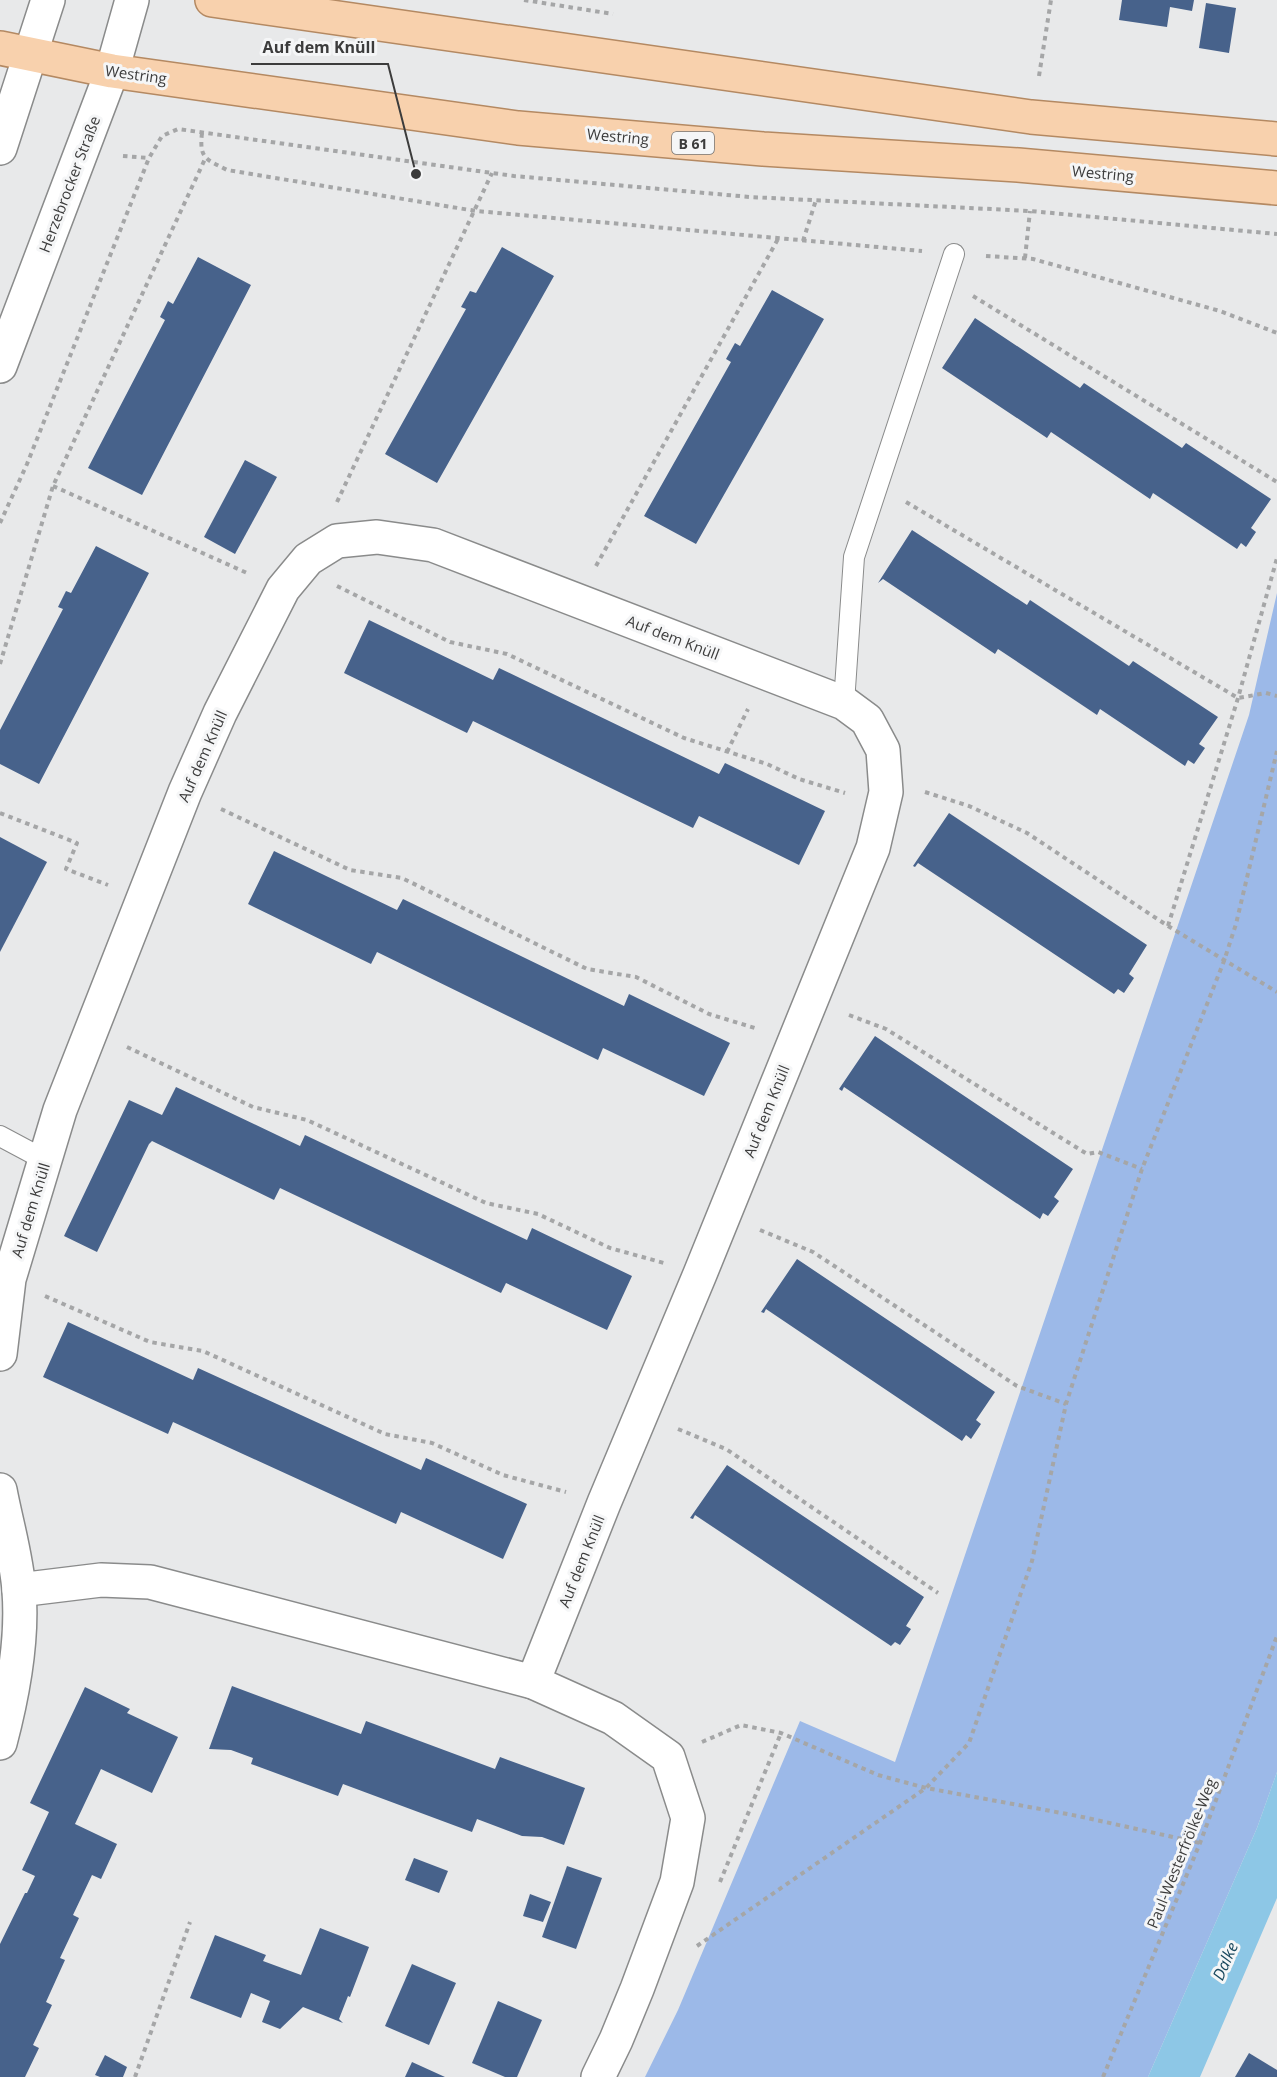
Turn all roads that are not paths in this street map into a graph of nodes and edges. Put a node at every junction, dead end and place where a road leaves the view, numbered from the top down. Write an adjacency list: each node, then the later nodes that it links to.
1 (48, 0): 4 (street)
2 (132, 0): 5 (street, Herzebrocker Straße)
3 (212, 0): 6 (main road)
4 (15, 52): 5 (main road, Westring / B 61); 7 (street)
5 (112, 71): 8 (main road, Westring / B 61); 10 (street, Herzebrocker Straße)
6 (1277, 140)
7 (0, 147)
8 (1277, 188)
9 (954, 254): 11 (lane)
10 (0, 366)
11 (844, 703): 13 (street, Auf dem Knüll); 17 (street, Auf dem Knüll)
12 (0, 1136): 13 (lane)
13 (45, 1160): 14 (street, Auf dem Knüll)
14 (0, 1354)
15 (0, 1490): 16 (street)
16 (19, 1590): 17 (street); 18 (street)
17 (533, 1682): 19 (street)
18 (0, 1743)
19 (598, 2077)

